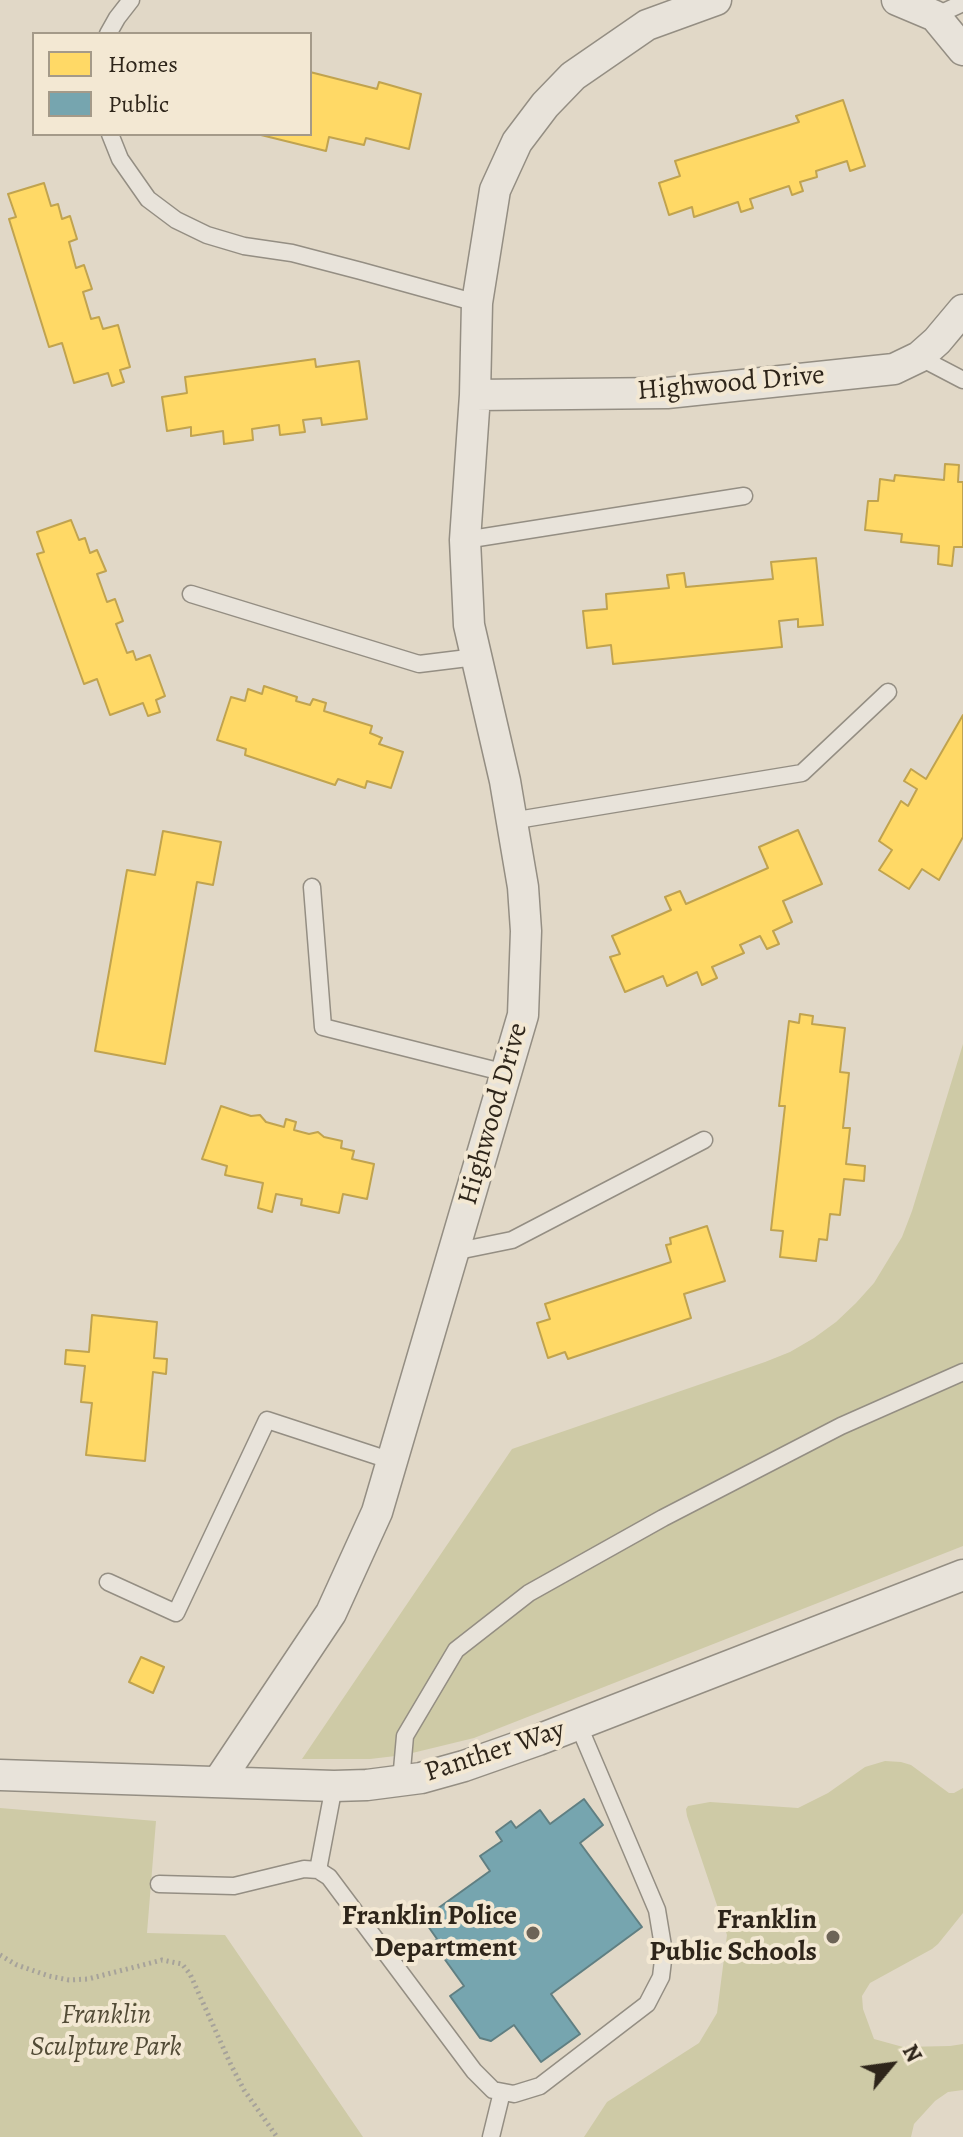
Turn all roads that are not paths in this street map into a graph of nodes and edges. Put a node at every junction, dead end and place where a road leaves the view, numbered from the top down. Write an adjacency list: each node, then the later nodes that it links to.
1 (131, 0): 6 (lane)
2 (716, 0): 9 (street, Highwood Drive)
3 (897, 0): 5 (street)
4 (963, 3): 5 (lane)
5 (935, 16): 7 (street)
6 (109, 32)
7 (963, 50)
8 (111, 136): 9 (lane)
9 (477, 303): 13 (street, Highwood Drive)
10 (963, 310): 11 (street, Highwood Drive)
11 (919, 357): 12 (lane); 13 (street, Highwood Drive)
12 (963, 380)
13 (475, 395): 15 (street, Highwood Drive)
14 (744, 496): 15 (lane)
15 (465, 540): 17 (street, Highwood Drive)
16 (191, 594): 17 (lane)
17 (476, 657): 19 (street, Highwood Drive)
18 (888, 692): 19 (lane)
19 (511, 821): 21 (street, Highwood Drive)
20 (312, 887): 21 (lane)
21 (506, 1073): 23 (street, Highwood Drive)
22 (704, 1140): 23 (lane)
23 (453, 1252): 25 (street, Highwood Drive)
24 (963, 1372): 30 (lane)
25 (392, 1461): 27 (lane); 31 (street, Highwood Drive)
26 (963, 1575): 28 (street, Panther Way)
27 (108, 1582)
28 (578, 1724): 30 (street, Panther Way); 35 (lane)
29 (0, 1775): 31 (street, Panther Way)
30 (401, 1781): 32 (street, Panther Way)
31 (218, 1782): 32 (street, Panther Way)
32 (334, 1786): 33 (lane)
33 (318, 1870): 34 (lane); 35 (lane)
34 (159, 1884)
35 (502, 2092): 36 (lane)
36 (491, 2137)

